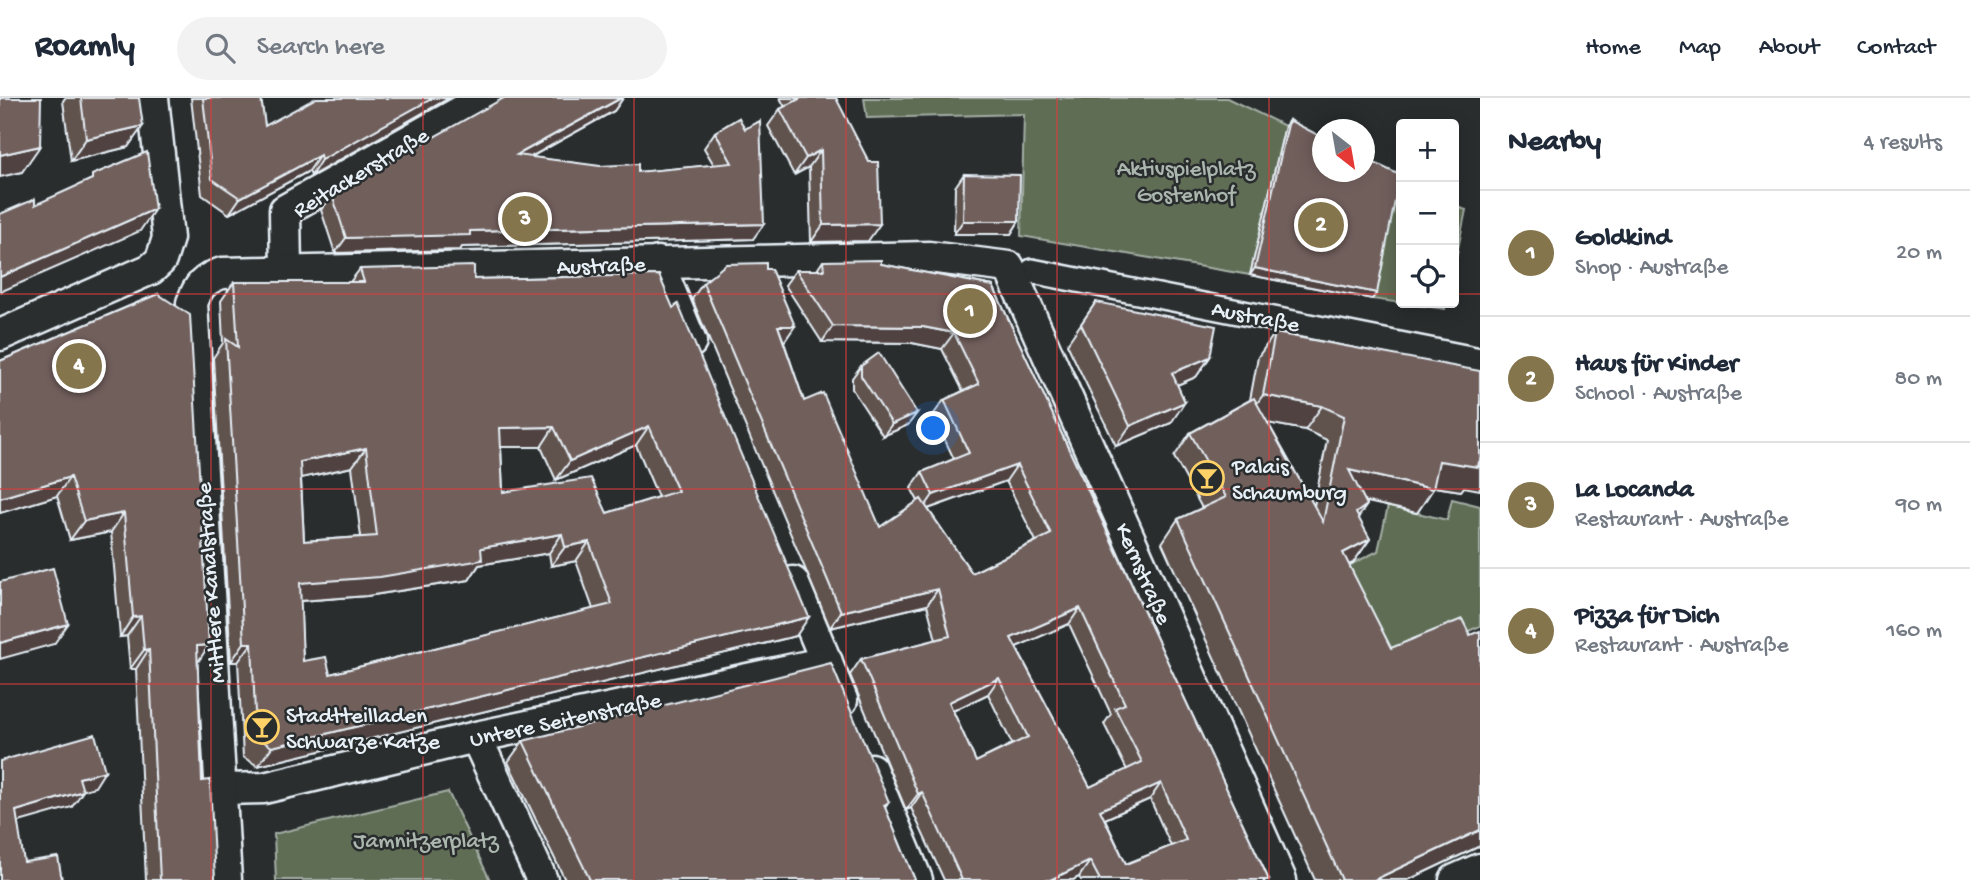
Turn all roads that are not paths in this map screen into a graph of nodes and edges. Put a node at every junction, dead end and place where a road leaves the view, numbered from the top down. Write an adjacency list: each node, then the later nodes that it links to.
1 (153, 98): 7 (street)
2 (485, 98): 5 (street, Reitackerstraße)
3 (657, 262): 4 (street, Austraße); 5 (street, Austraße); 9 (street)
4 (1020, 269): 8 (street, Austraße); 18 (street, Kernstraße)
5 (286, 272): 6 (street, Austraße)
6 (198, 287): 13 (street, Mittlere Kanalstraße)
7 (0, 335)
8 (1480, 360)
9 (700, 362)
10 (784, 562): 11 (street)
11 (827, 662): 12 (street, Untere Seitenstraße); 17 (street)
12 (476, 737): 13 (street, Untere Seitenstraße); 16 (street)
13 (222, 789): 15 (street, Mittlere Kanalstraße)
14 (1480, 869): 19 (street)
15 (226, 880)
16 (542, 880)
17 (917, 880)
18 (1281, 880)
19 (1455, 880)

